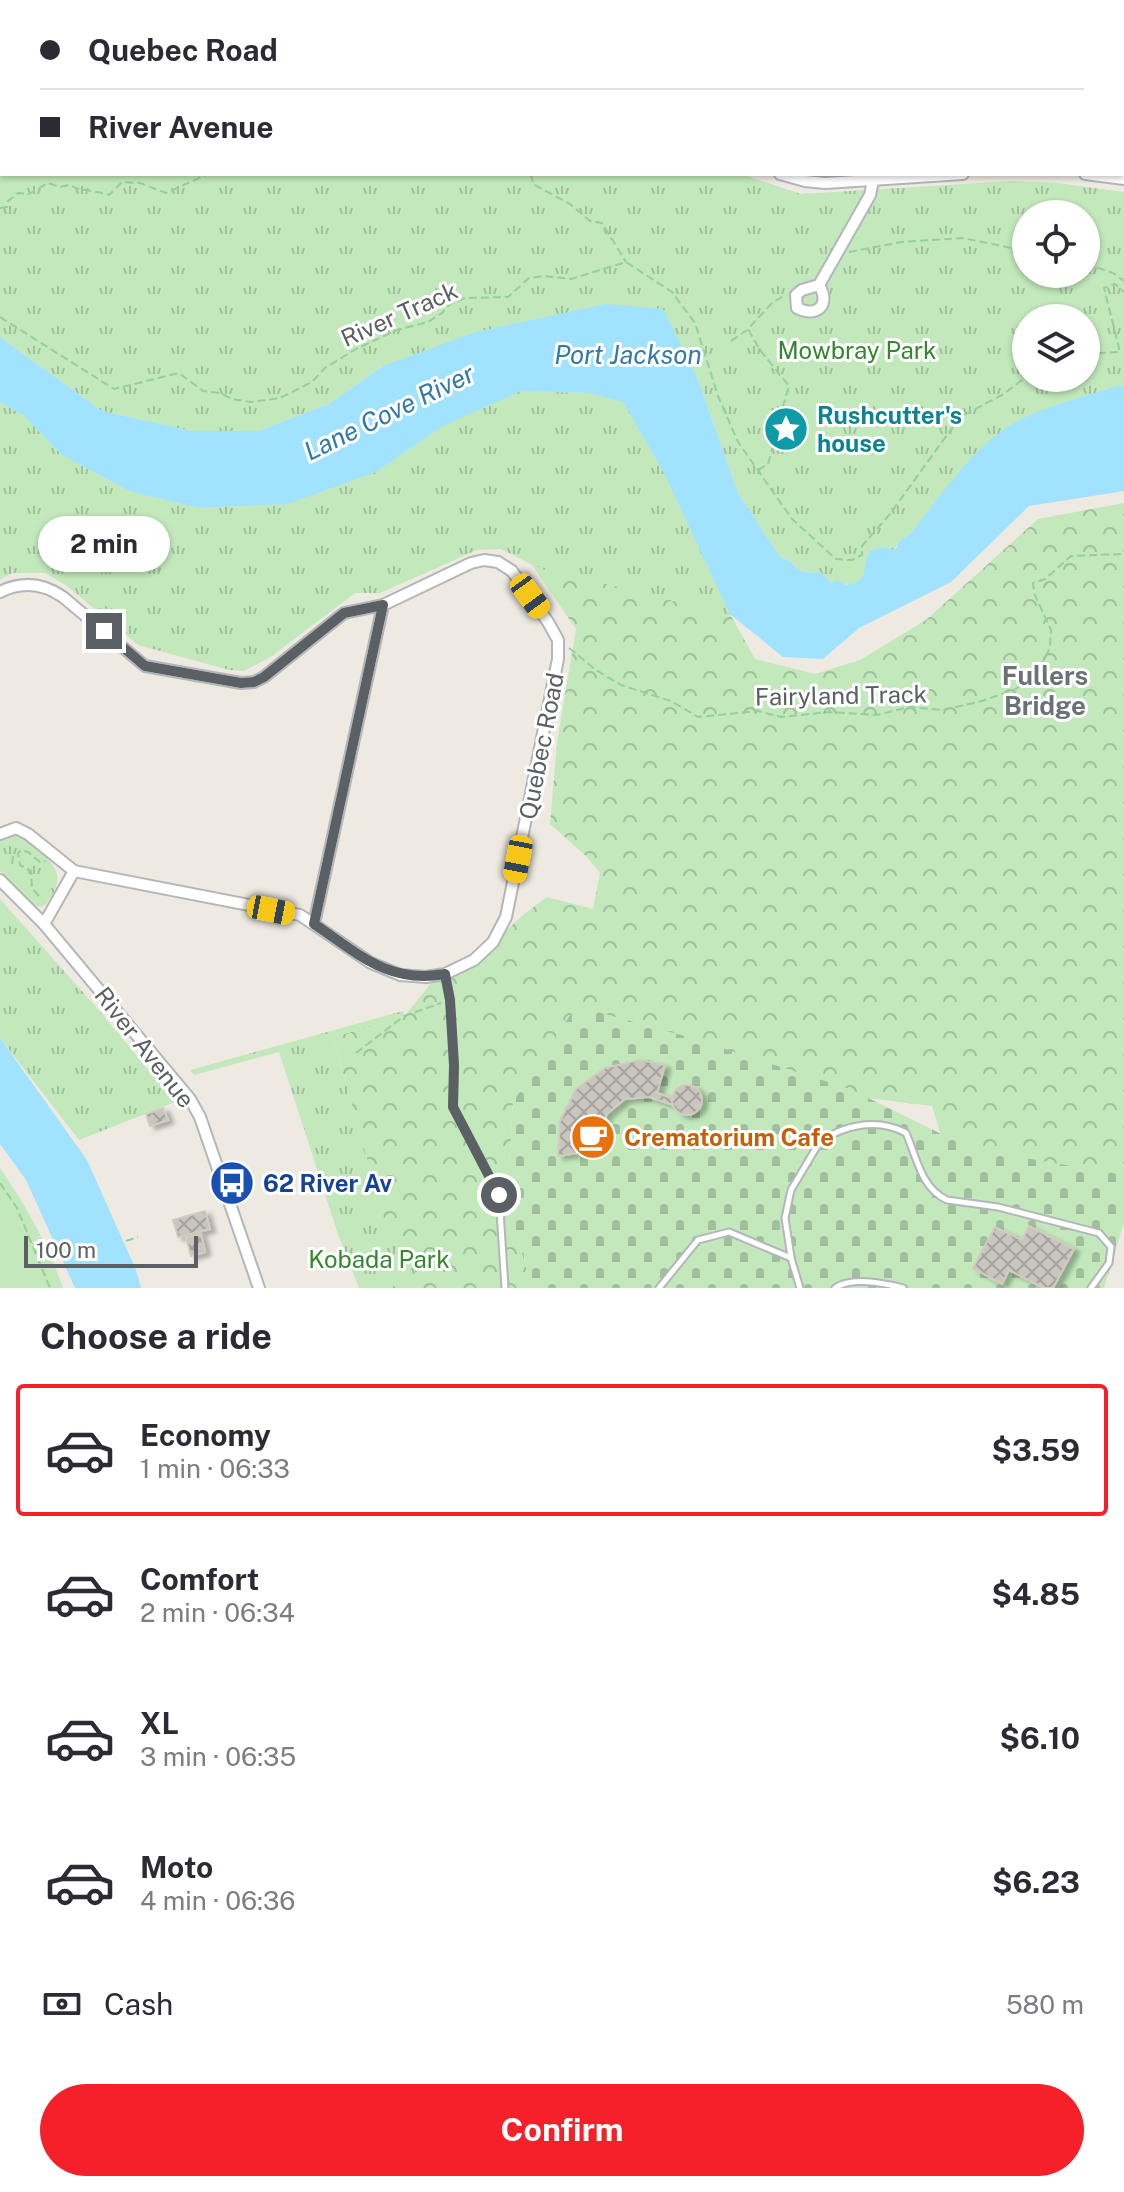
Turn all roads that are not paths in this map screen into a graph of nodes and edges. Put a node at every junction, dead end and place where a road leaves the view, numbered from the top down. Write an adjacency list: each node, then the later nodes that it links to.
1 (787, 176): 5 (street)
2 (937, 176): 5 (street)
3 (1101, 176): 4 (street)
4 (1124, 179)
5 (873, 181): 6 (street)
6 (819, 285): 6 (street)
7 (0, 592): 8 (street)
8 (383, 605): 13 (street); 14 (street, Quebec Road)
9 (0, 834): 10 (street)
10 (74, 871): 12 (street); 13 (street)
11 (0, 880): 12 (street, River Avenue)
12 (44, 924): 18 (street, River Avenue)
13 (314, 924): 14 (street)
14 (445, 974): 19 (lane)
15 (802, 1137): 16 (lane)
16 (819, 1143): 17 (lane); 24 (lane)
17 (791, 1258): 20 (lane); 21 (lane)
18 (259, 1288)
19 (505, 1288)
20 (659, 1288)
21 (800, 1288)
22 (835, 1288): 23 (lane)
23 (903, 1288)
24 (1091, 1288)

